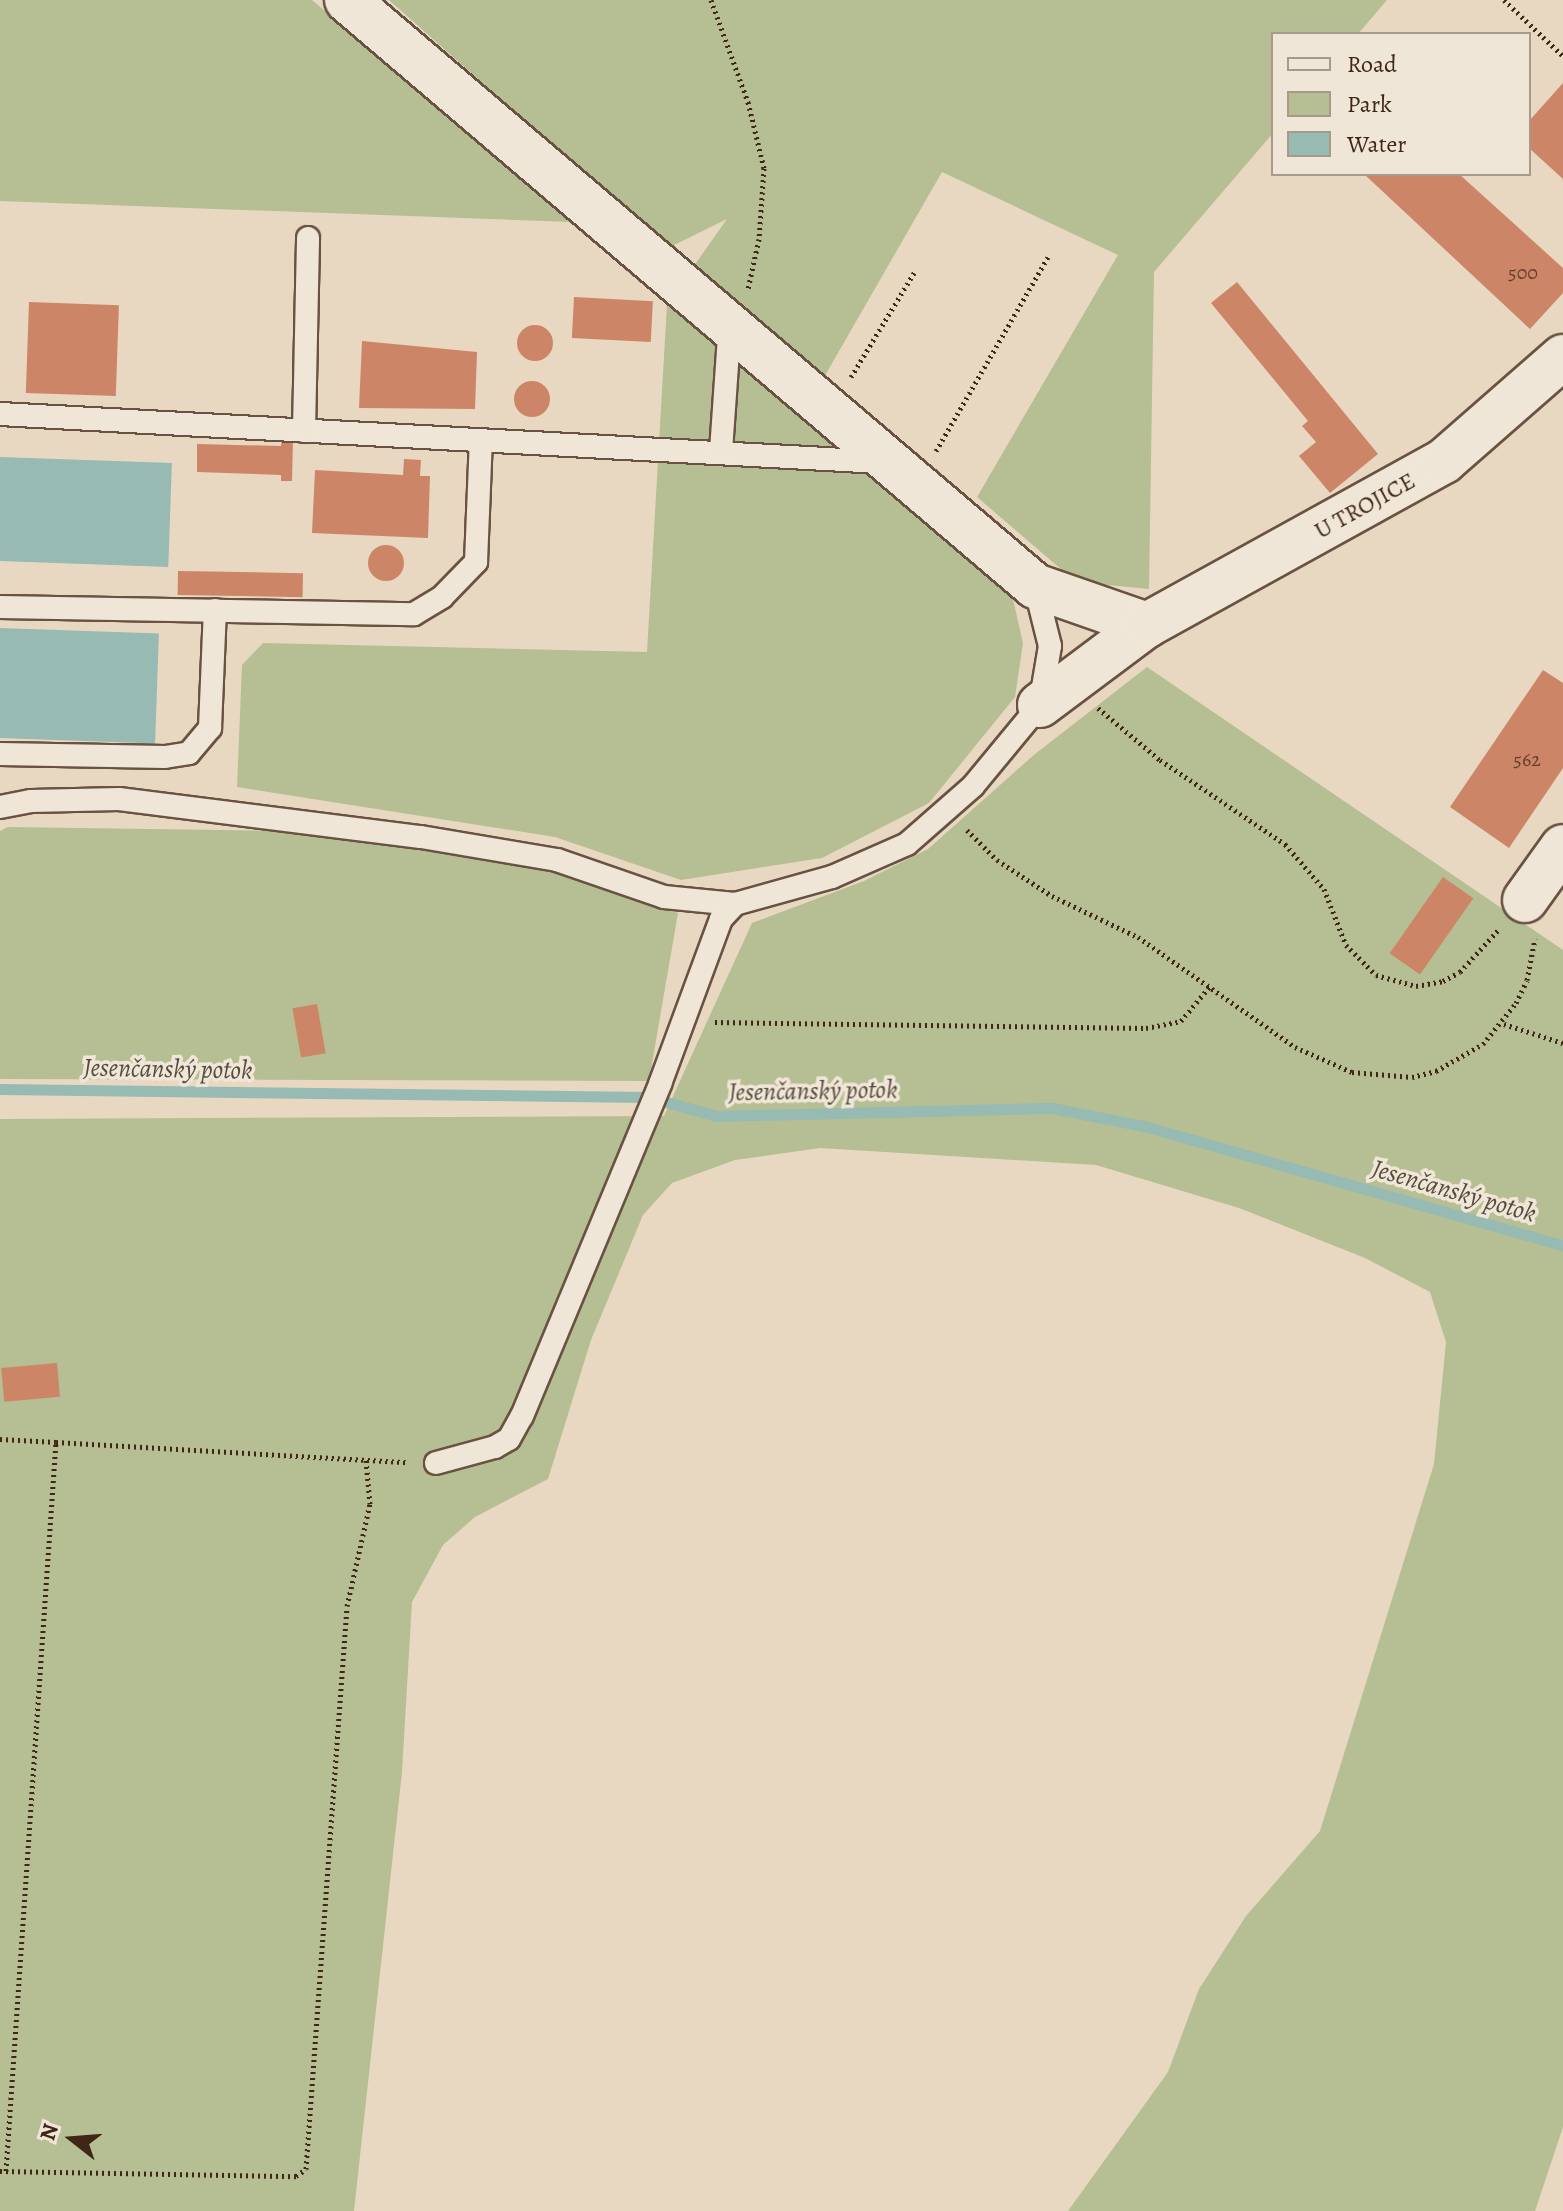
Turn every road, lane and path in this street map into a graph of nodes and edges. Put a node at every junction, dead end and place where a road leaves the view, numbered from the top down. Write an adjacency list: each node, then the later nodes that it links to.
1 (347, 0): 8 (street)
2 (711, 0): 8 (path)
3 (1504, 0): 4 (path)
4 (1563, 56)
5 (308, 238): 12 (lane)
6 (1048, 257): 15 (path)
7 (914, 273): 10 (path)
8 (730, 322): 10 (street); 14 (lane)
9 (1563, 357): 19 (street, U TROJICE)
10 (832, 408): 15 (street)
11 (0, 414): 12 (lane)
12 (304, 431): 13 (lane)
13 (481, 440): 14 (lane); 18 (lane)
14 (721, 451): 15 (lane)
15 (907, 473): 16 (street)
16 (1035, 586): 19 (street); 20 (lane)
17 (0, 607): 18 (lane)
18 (215, 610): 21 (lane)
19 (1147, 625): 20 (street, U TROJICE)
20 (1056, 691): 23 (lane); 25 (path)
21 (0, 754)
22 (0, 807): 26 (lane)
23 (950, 809): 26 (lane); 27 (path)
24 (1563, 847): 25 (street)
25 (1525, 900): 29 (path)
26 (735, 904): 28 (lane)
27 (1211, 985): 28 (path); 29 (path)
28 (688, 1008): 34 (lane)
29 (1504, 1024): 30 (path)
30 (1563, 1043)
31 (0, 1439): 32 (path)
32 (56, 1442): 33 (path); 35 (path)
33 (366, 1460): 34 (path); 35 (path)
34 (436, 1463)
35 (3, 2171)

